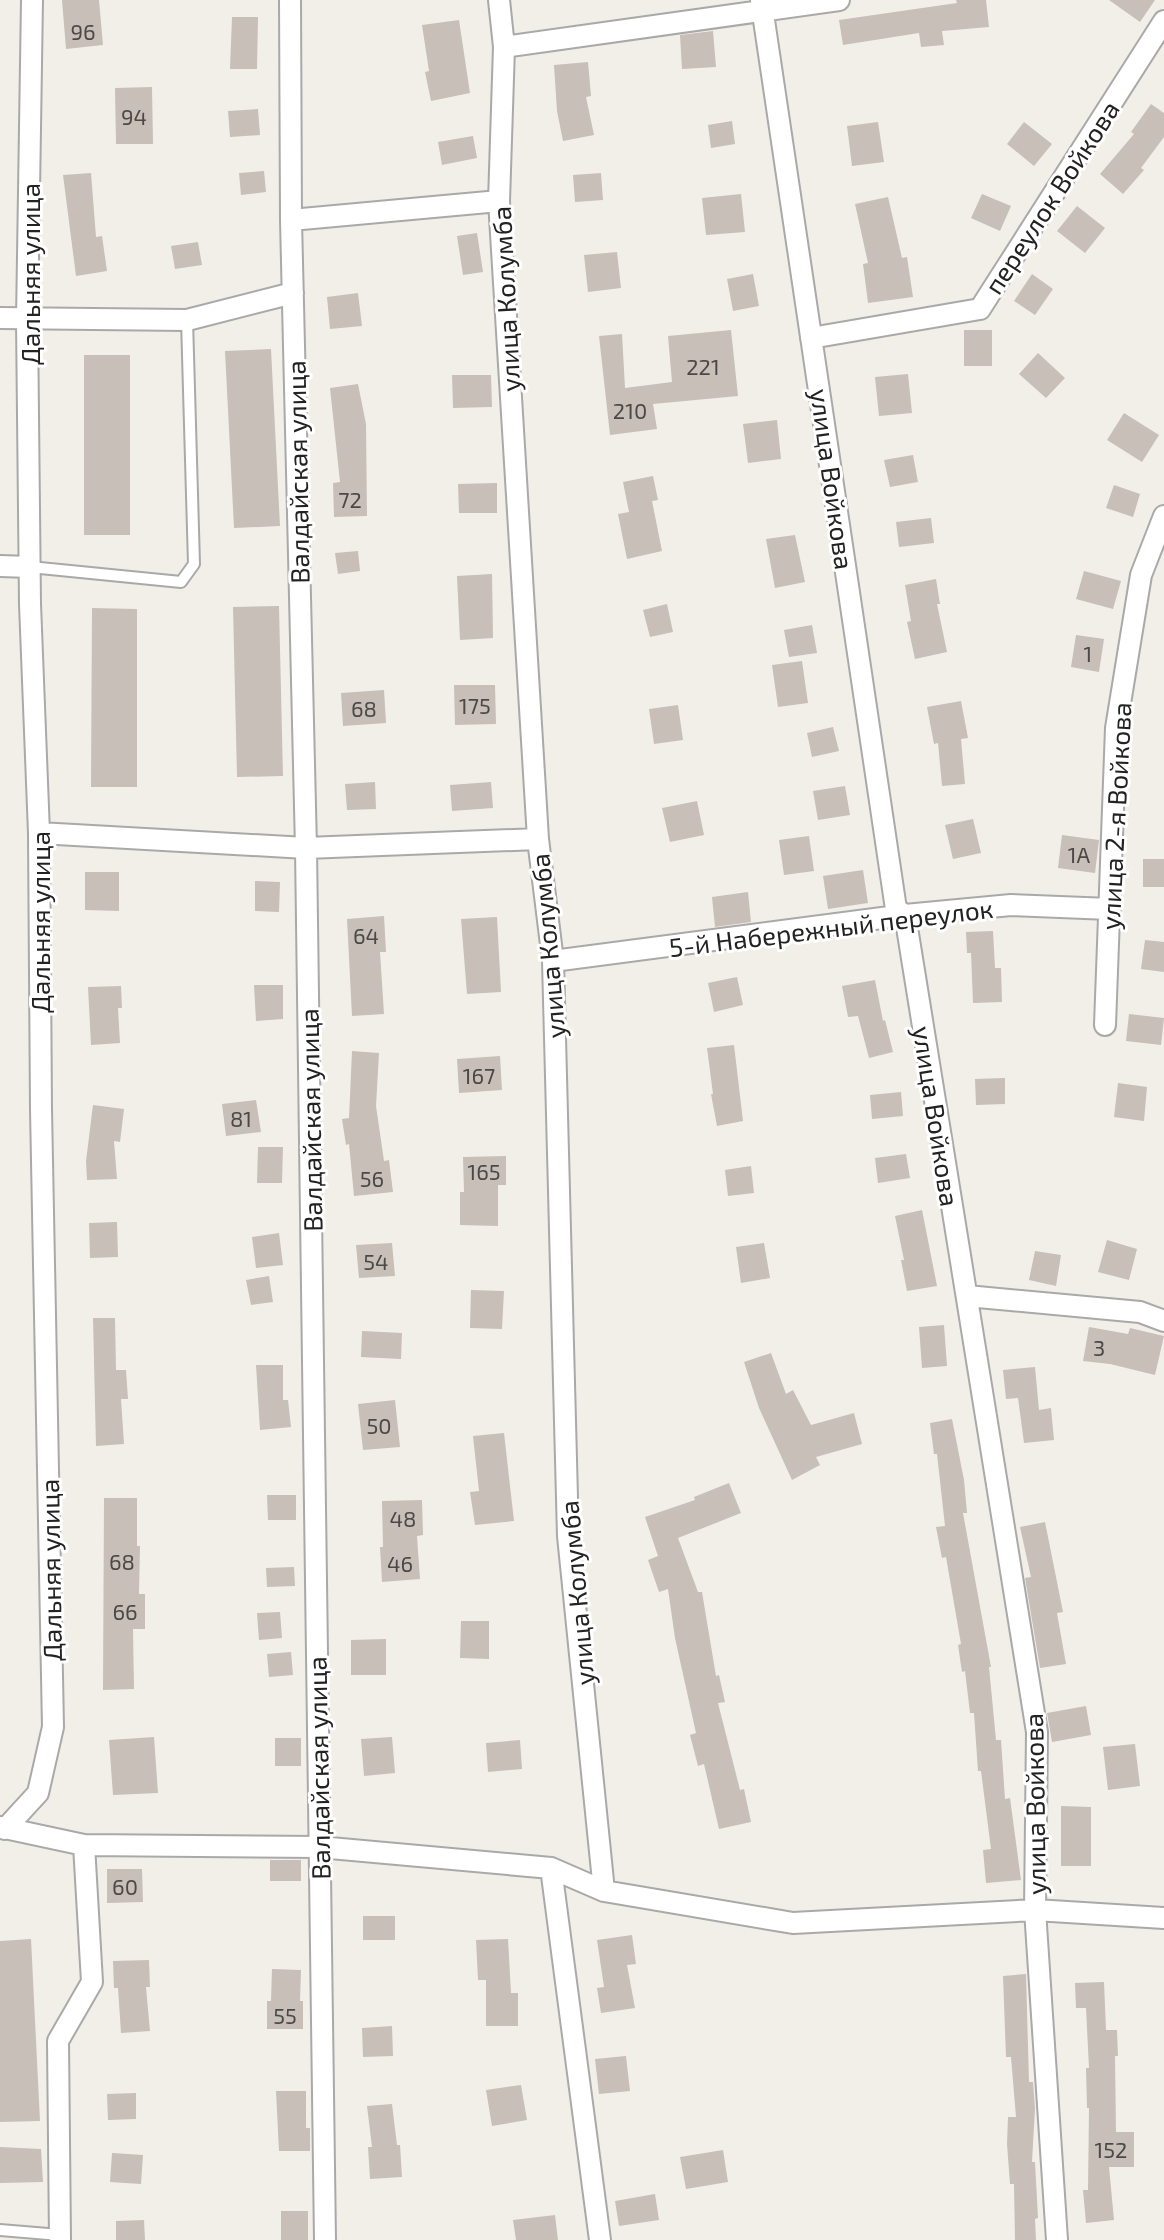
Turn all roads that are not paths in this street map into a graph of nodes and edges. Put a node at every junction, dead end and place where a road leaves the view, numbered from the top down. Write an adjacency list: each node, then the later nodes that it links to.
1 (32, 0): 12 (street, Дальняя улица)
2 (290, 0): 9 (street, Валдайская улица)
3 (499, 0): 7 (street, улица Колумба)
4 (839, 0): 5 (street)
5 (762, 6): 7 (street); 14 (street, улица Войкова)
6 (1164, 21): 14 (street, переулок Войкова)
7 (504, 47): 8 (street, улица Колумба)
8 (499, 201): 9 (street); 19 (street, улица Колумба)
9 (291, 220): 10 (street, Валдайская улица)
10 (293, 293): 13 (street); 20 (street, Валдайская улица)
11 (0, 318): 12 (street)
12 (27, 320): 13 (street); 17 (street, Дальняя улица)
13 (187, 320): 17 (lane)
14 (811, 338): 22 (street, улица Войкова)
15 (1164, 516): 21 (street, улица 2-я Войкова)
16 (0, 566): 17 (street)
17 (30, 567): 18 (street, Дальняя улица)
18 (39, 833): 20 (street); 27 (street, Дальняя улица)
19 (538, 839): 20 (street); 23 (street, улица Колумба)
20 (306, 848): 29 (street, Валдайская улица)
21 (1110, 909): 22 (street, 5-й Набережный переулок); 24 (street, улица 2-я Войкова)
22 (905, 915): 23 (street, 5-й Набережный переулок); 25 (street, улица Войкова)
23 (553, 961): 31 (street, улица Колумба)
24 (1105, 1025)
25 (967, 1296): 26 (street); 32 (street, улица Войкова)
26 (1164, 1321)
27 (3, 1828): 28 (street)
28 (84, 1845): 29 (street); 35 (street)
29 (319, 1847): 30 (street); 36 (street, Валдайская улица)
30 (551, 1868): 31 (street); 37 (street)
31 (604, 1891): 32 (street)
32 (1035, 1910): 33 (street); 38 (street, улица Войкова)
33 (1164, 1918)
34 (0, 2230): 35 (lane)
35 (60, 2238)
36 (325, 2240)
37 (600, 2240)
38 (1057, 2240)

